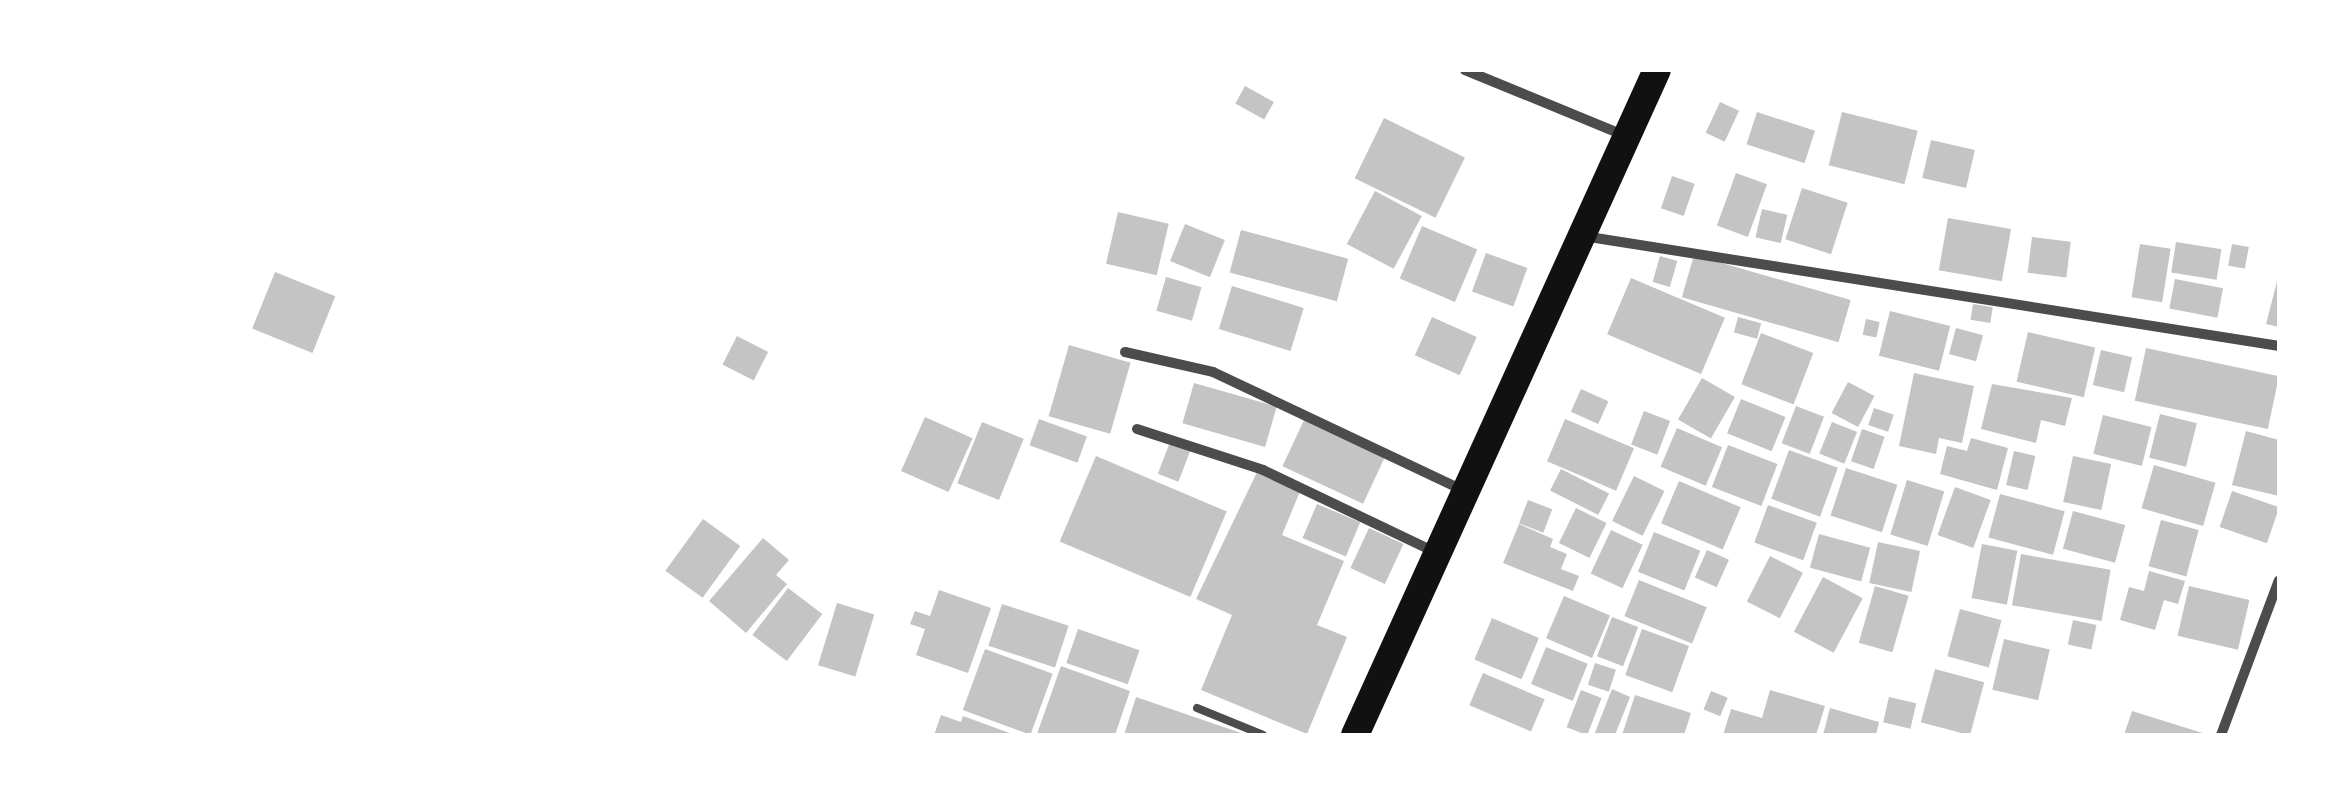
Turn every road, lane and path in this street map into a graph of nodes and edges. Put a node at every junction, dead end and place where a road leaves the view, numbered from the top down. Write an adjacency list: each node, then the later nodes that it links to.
1 (1466, 70): 3 (street)
2 (1657, 70): 3 (highway)
3 (1627, 136): 4 (highway)
4 (1582, 236): 5 (street); 8 (highway)
5 (2279, 346)
6 (1125, 352): 8 (street)
7 (1137, 430): 9 (street)
8 (1464, 491): 9 (highway)
9 (1436, 553): 13 (highway)
10 (2279, 580): 14 (street)
11 (1197, 708): 12 (lane)
12 (1263, 735)
13 (1355, 735)
14 (2221, 735)

